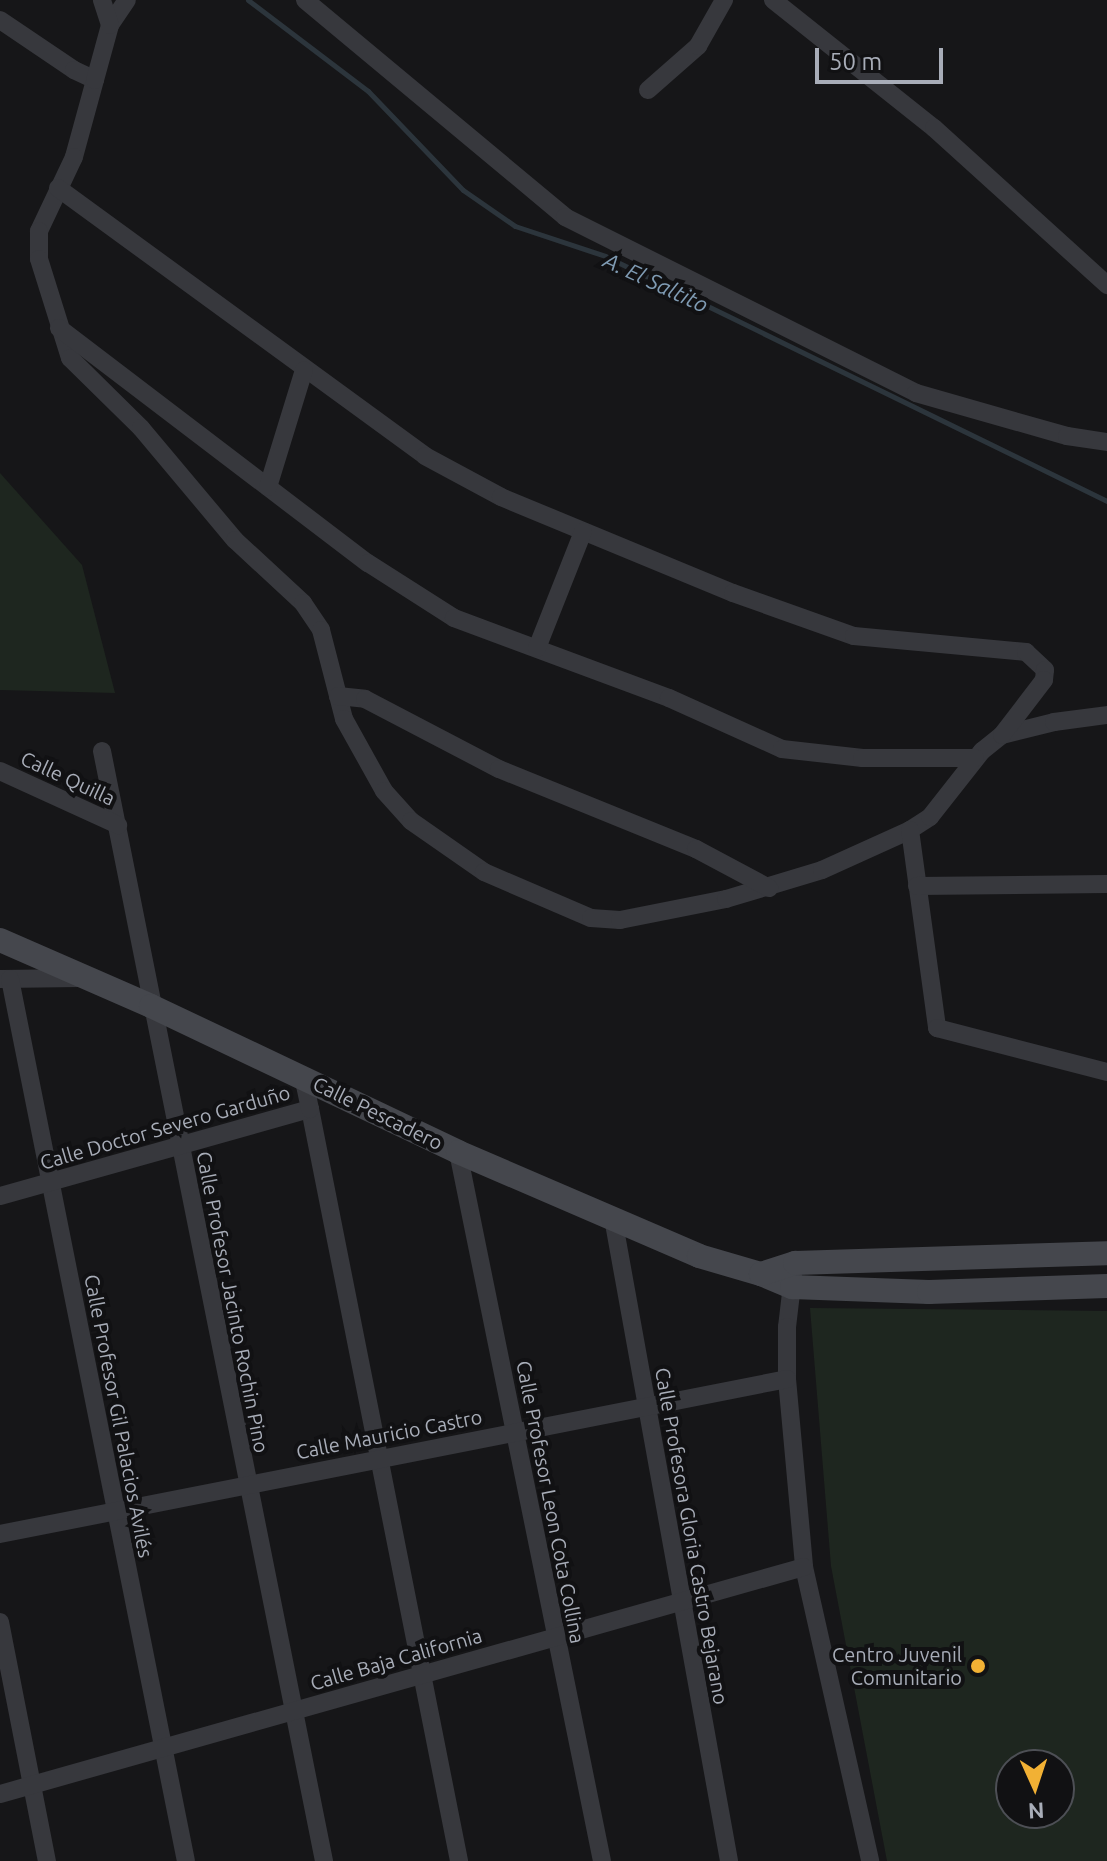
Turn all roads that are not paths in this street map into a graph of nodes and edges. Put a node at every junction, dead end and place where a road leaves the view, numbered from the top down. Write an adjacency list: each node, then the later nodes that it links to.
1 (102, 0): 7 (street)
2 (127, 0): 7 (street)
3 (305, 0): 14 (street)
4 (724, 0): 9 (street)
5 (773, 0): 11 (street)
6 (0, 20): 8 (street)
7 (110, 25): 8 (street)
8 (95, 80): 10 (street)
9 (648, 90)
10 (58, 188): 12 (street); 13 (street)
11 (1107, 285)
12 (59, 328): 17 (street); 20 (street)
13 (304, 370): 17 (street); 18 (street)
14 (1067, 436): 15 (street); 16 (street)
15 (1107, 442)
16 (1107, 452)
17 (268, 487): 19 (street)
18 (583, 532): 19 (street); 22 (street)
19 (537, 648): 24 (street)
20 (338, 696): 30 (street); 30 (street)
21 (1107, 715): 22 (street)
22 (1002, 735): 24 (street)
23 (102, 751): 26 (street, Calle Profesor Jacinto Rochin Pino)
24 (975, 758): 27 (street)
25 (0, 771): 26 (street, Calle Quilla)
26 (118, 825): 34 (street, Calle Profesor Jacinto Rochin Pino)
27 (910, 830): 29 (street); 30 (street)
28 (1107, 884): 29 (street)
29 (917, 886): 35 (street)
30 (769, 888)
31 (0, 940): 32 (street, Calle Pescadero)
32 (82, 978): 33 (street); 34 (street, Calle Pescadero)
33 (5, 979): 40 (street, Calle Profesor Gil Palacios Avilés)
34 (151, 1006): 36 (street, Calle Pescadero); 38 (street, Calle Profesor Jacinto Rochin Pino)
35 (1107, 1072)
36 (303, 1077): 37 (street, Calle Doctor Severo Garduño); 39 (street, Calle Pescadero)
37 (310, 1109): 38 (street, Calle Doctor Severo Garduño); 49 (street)
38 (181, 1146): 40 (street, Calle Doctor Severo Garduño); 50 (street, Calle Profesor Jacinto Rochin Pino)
39 (458, 1152): 42 (street, Calle Pescadero); 48 (street, Calle Profesor Leon Cota Collina)
40 (50, 1182): 41 (street, Calle Doctor Severo Garduño); 51 (street, Calle Profesor Gil Palacios Avilés)
41 (0, 1196)
42 (613, 1218): 44 (street, Calle Pescadero); 47 (street, Calle Profesora Gloria Castro Bejarano)
43 (1107, 1253): 44 (street)
44 (793, 1275): 45 (street); 46 (street)
45 (1107, 1286)
46 (787, 1379): 47 (street, Calle Mauricio Castro); 53 (street)
47 (647, 1405): 48 (street, Calle Mauricio Castro); 54 (street, Calle Profesora Gloria Castro Bejarano)
48 (515, 1432): 49 (street, Calle Mauricio Castro); 56 (street, Calle Profesor Leon Cota Collina)
49 (380, 1458): 50 (street, Calle Mauricio Castro); 57 (street)
50 (246, 1485): 51 (street, Calle Mauricio Castro); 58 (street, Calle Profesor Jacinto Rochin Pino)
51 (116, 1511): 52 (street, Calle Mauricio Castro); 59 (street, Calle Profesor Gil Palacios Avilés)
52 (0, 1534)
53 (804, 1567): 54 (street, Calle Baja California); 68 (street)
54 (680, 1602): 56 (street, Calle Baja California); 67 (street, Calle Profesora Gloria Castro Bejarano)
55 (0, 1622): 60 (street)
56 (556, 1637): 57 (street, Calle Baja California); 66 (street, Calle Profesor Leon Cota Collina)
57 (422, 1675): 58 (street, Calle Baja California); 65 (street)
58 (294, 1711): 59 (street, Calle Baja California); 64 (street, Calle Profesor Jacinto Rochin Pino)
59 (164, 1747): 60 (street, Calle Baja California); 63 (street, Calle Profesor Gil Palacios Avilés)
60 (32, 1785): 61 (street, Calle Baja California); 62 (street)
61 (0, 1794)
62 (47, 1861)
63 (186, 1861)
64 (324, 1861)
65 (459, 1861)
66 (602, 1861)
67 (729, 1861)
68 (870, 1861)

